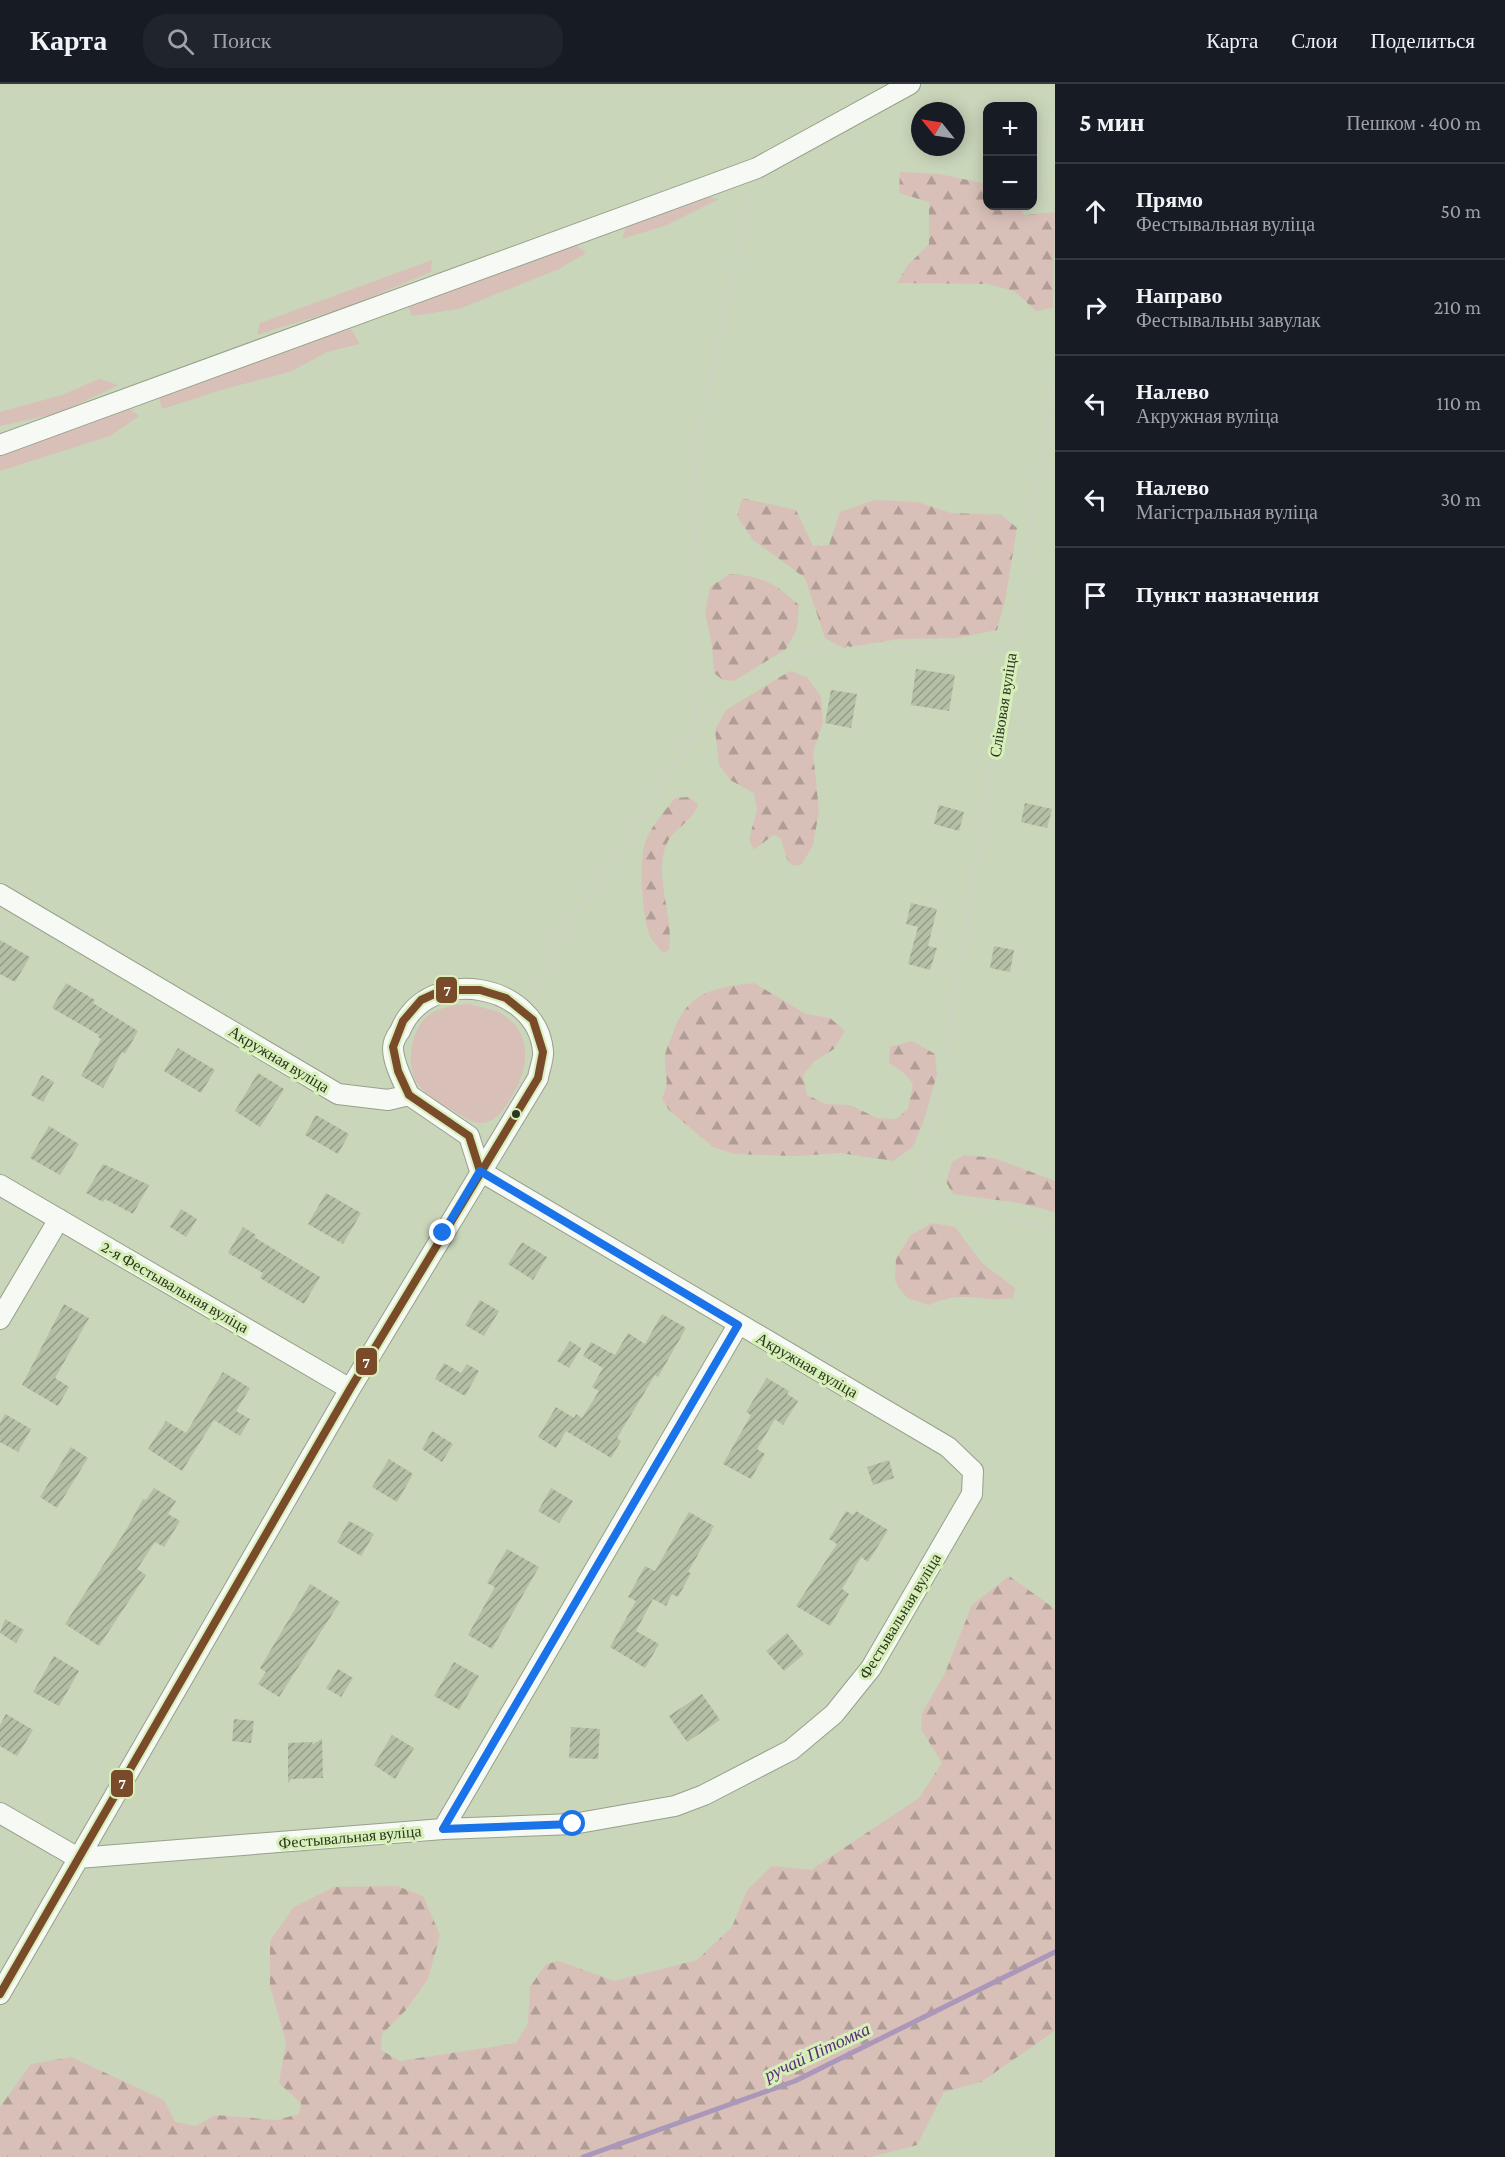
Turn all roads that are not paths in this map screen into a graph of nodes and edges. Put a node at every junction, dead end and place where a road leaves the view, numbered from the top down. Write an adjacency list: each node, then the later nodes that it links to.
1 (910, 84): 2 (street)
2 (0, 445)
3 (0, 894): 4 (street, Акружная вуліца)
4 (410, 1095): 5 (street); 5 (street)
5 (480, 1171): 9 (street, Акружная вуліца); 10 (street)
6 (0, 1185): 7 (street, 2-я Фестывальная вуліца)
7 (59, 1219): 8 (street); 10 (street, 2-я Фестывальная вуліца)
8 (0, 1319)
9 (738, 1325): 11 (street, Акружная вуліца); 13 (street)
10 (350, 1389): 14 (street)
11 (973, 1471): 13 (street, Фестывальная вуліца)
12 (0, 1814): 14 (street)
13 (443, 1829): 14 (street, Фестывальная вуліца)
14 (78, 1858): 15 (street)
15 (0, 1994)

